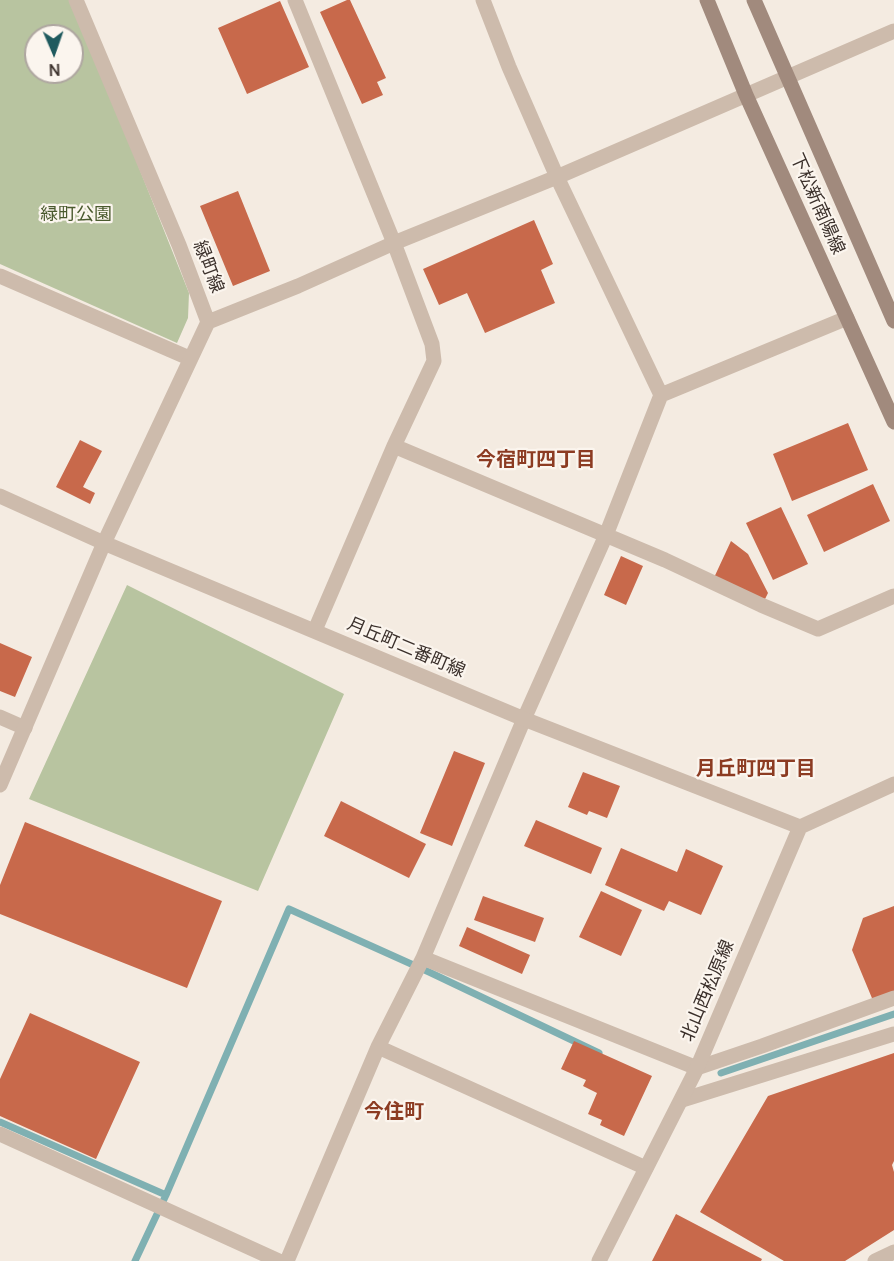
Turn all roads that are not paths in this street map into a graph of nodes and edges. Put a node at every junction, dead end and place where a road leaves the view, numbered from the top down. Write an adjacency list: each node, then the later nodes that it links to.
1 (76, 0): 14 (street, 緑町線)
2 (295, 0): 10 (street)
3 (483, 0): 9 (street)
4 (707, 0): 8 (main road, 下松新南陽線)
5 (754, 0): 7 (main road, 下松新南陽線)
6 (894, 31): 7 (street)
7 (787, 78): 8 (street); 13 (main road, 下松新南陽線)
8 (746, 95): 9 (street); 12 (main road, 下松新南陽線)
9 (557, 177): 10 (street); 16 (street)
10 (394, 243): 14 (street); 18 (street)
11 (0, 276): 15 (street)
12 (847, 318): 16 (street); 17 (main road, 下松新南陽線)
13 (894, 321)
14 (208, 322): 15 (street, 緑町線)
15 (189, 358): 21 (street, 緑町線)
16 (661, 395): 20 (street)
17 (894, 422)
18 (394, 446): 20 (street); 23 (street)
19 (0, 496): 21 (street, 月丘町二番町線)
20 (606, 535): 22 (street); 25 (street)
21 (104, 543): 23 (street, 月丘町二番町線); 26 (street, 緑町線)
22 (894, 596)
23 (315, 630): 25 (street, 月丘町二番町線)
24 (0, 717): 26 (street)
25 (524, 719): 29 (street, 月丘町二番町線); 30 (street)
26 (25, 728): 28 (street, 緑町線)
27 (894, 784): 29 (street)
28 (0, 785)
29 (800, 826): 34 (street, 北山西松原線)
30 (423, 958): 33 (street); 34 (street)
31 (894, 998): 34 (street)
32 (894, 1034): 35 (street)
33 (378, 1047): 37 (street); 40 (street)
34 (696, 1069): 35 (street, 北山西松原線)
35 (685, 1094): 37 (street, 北山西松原線)
36 (0, 1134): 39 (street)
37 (646, 1168): 41 (street, 北山西松原線)
38 (894, 1252): 42 (street)
39 (279, 1261)
40 (287, 1261)
41 (599, 1261)
42 (875, 1261)

